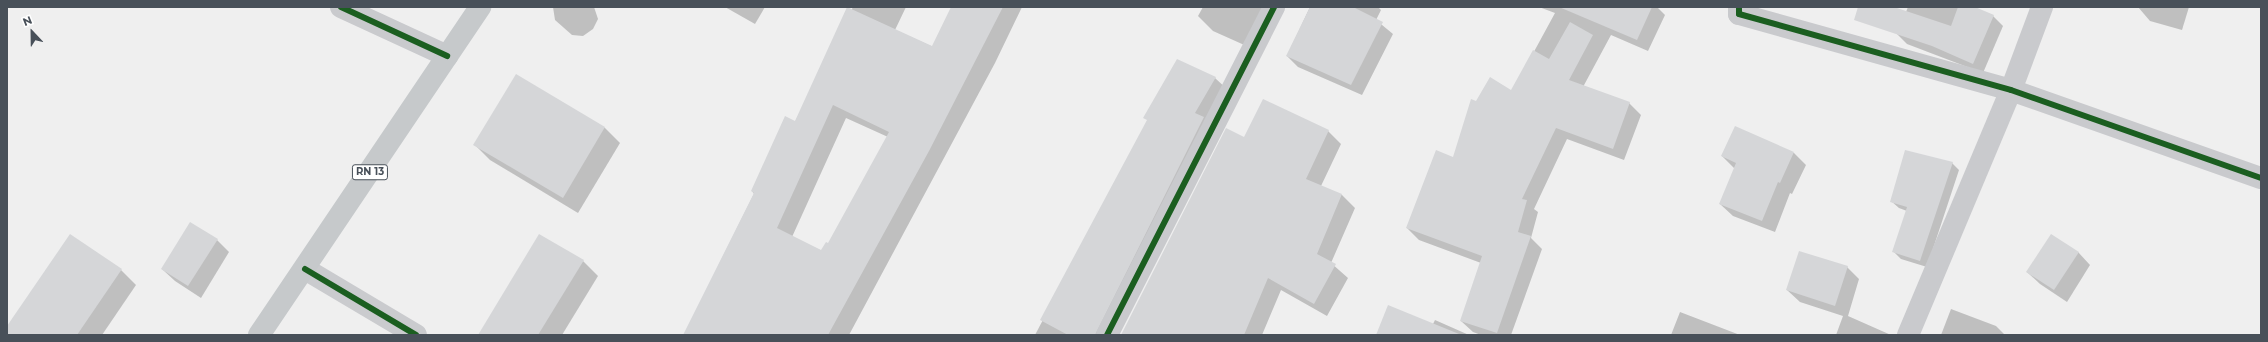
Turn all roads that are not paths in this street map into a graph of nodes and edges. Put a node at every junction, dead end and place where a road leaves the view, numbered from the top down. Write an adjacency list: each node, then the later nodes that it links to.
1 (341, 7): 6 (street)
2 (480, 7): 6 (main road, RN 13)
3 (1274, 7): 12 (street)
4 (1740, 7): 7 (street)
5 (2042, 7): 7 (street)
6 (447, 56): 9 (main road, RN 13)
7 (2011, 90): 8 (street); 13 (street)
8 (2261, 178)
9 (305, 269): 10 (main road, RN 13); 11 (street)
10 (259, 335)
11 (416, 335)
12 (1107, 335)
13 (1908, 335)

